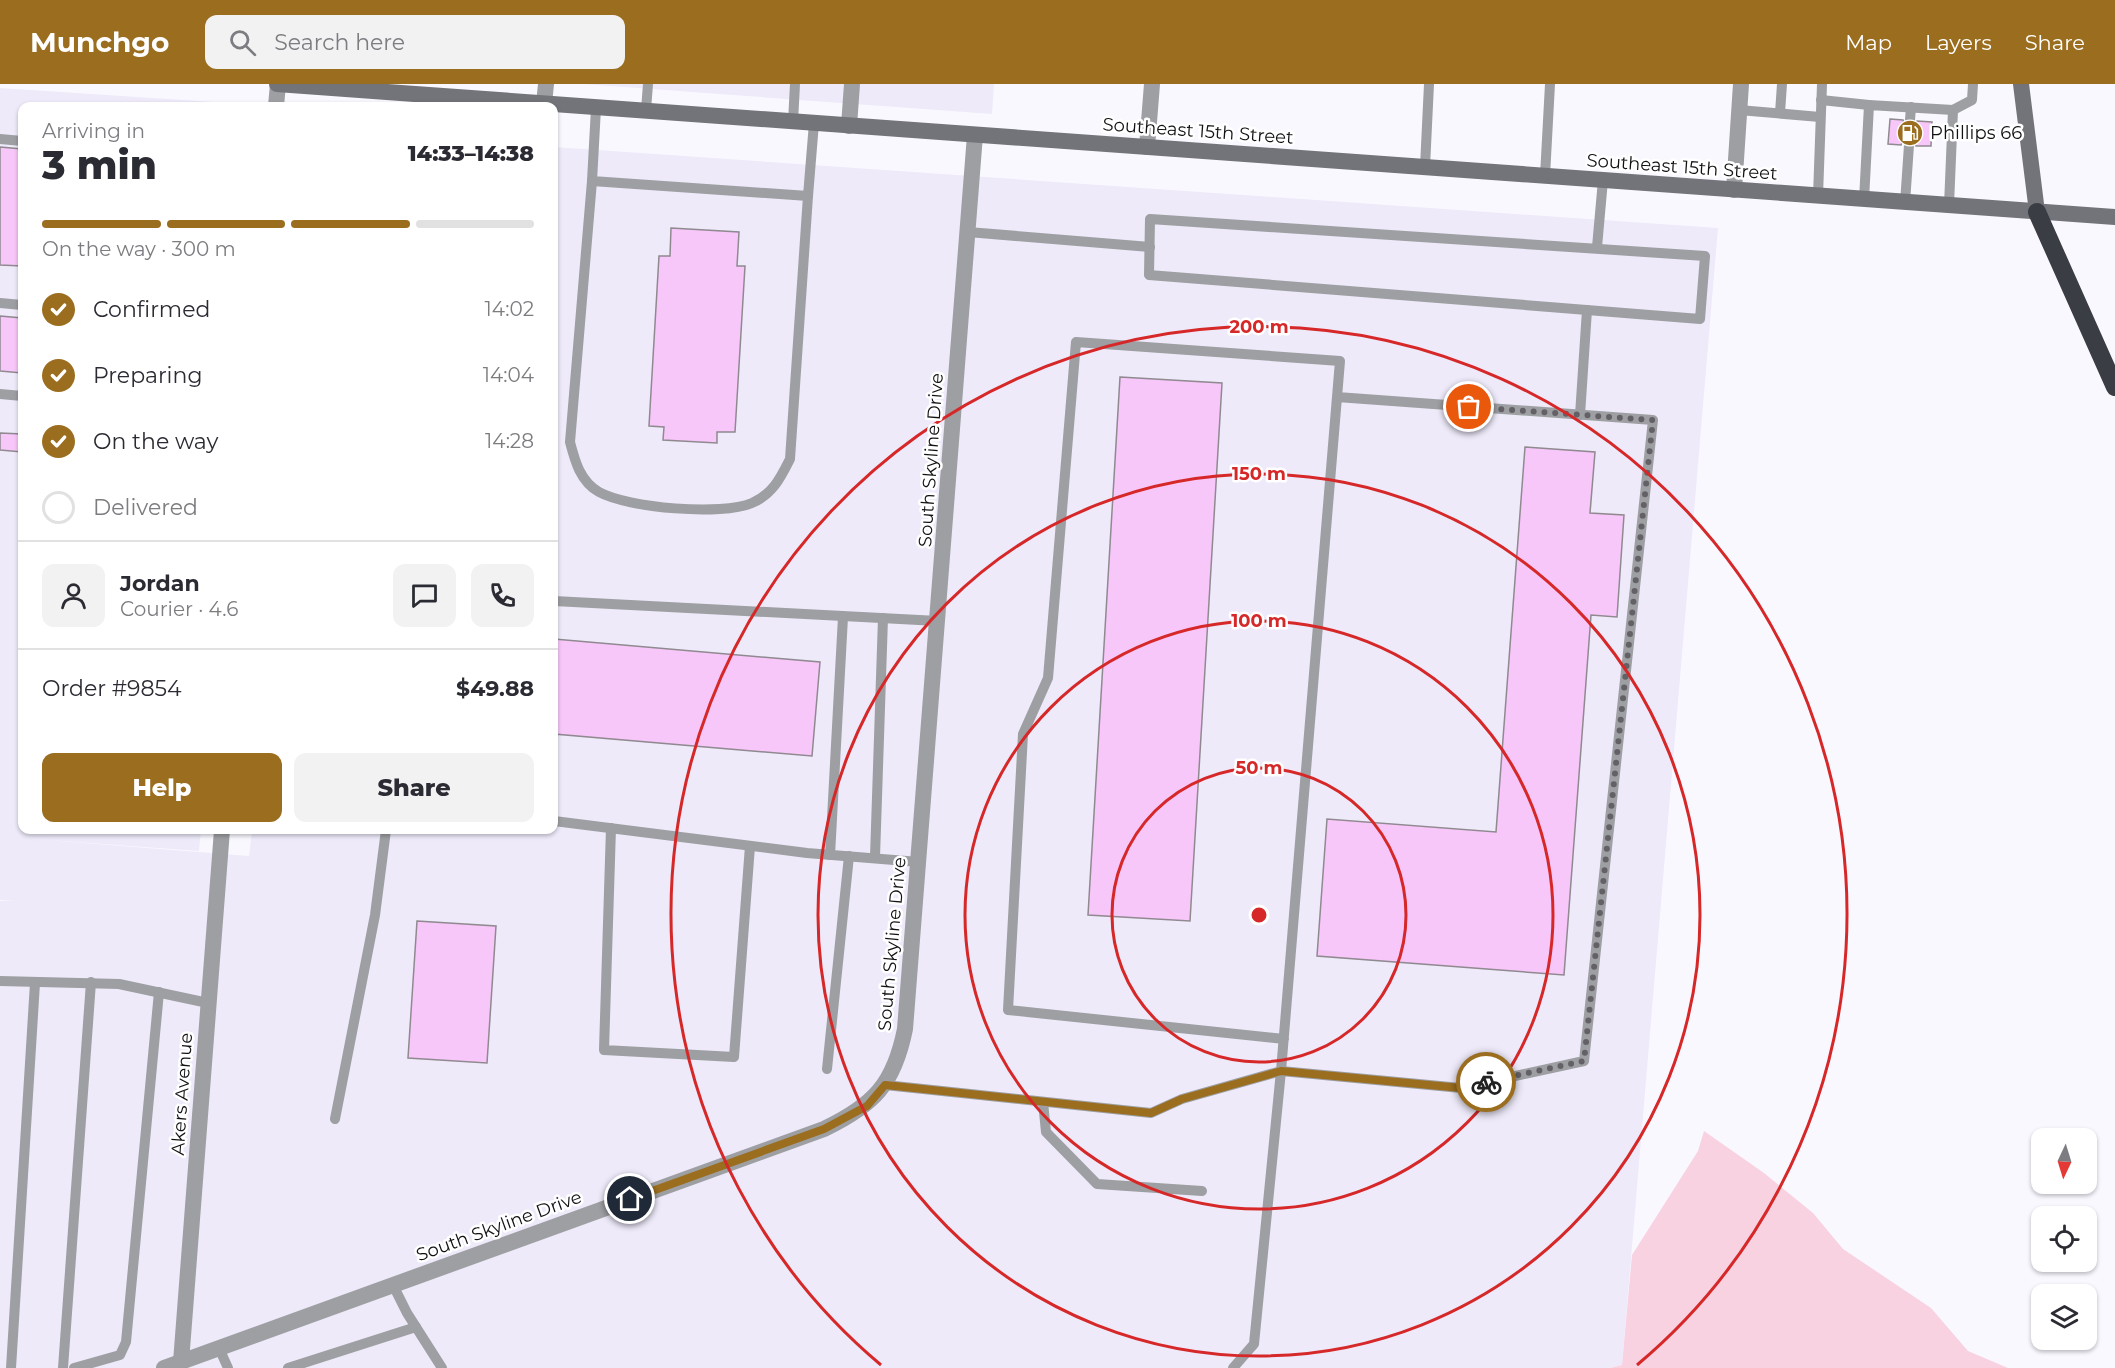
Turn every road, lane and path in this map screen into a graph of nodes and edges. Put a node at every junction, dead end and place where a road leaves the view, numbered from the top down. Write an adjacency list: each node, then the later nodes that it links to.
1 (278, 84): 15 (main road, Southeast 15th Street); 16 (street)
2 (546, 84): 18 (street)
3 (648, 84): 23 (lane)
4 (795, 84): 29 (lane)
5 (852, 84): 31 (street)
6 (1152, 84): 36 (street)
7 (1429, 84): 37 (lane)
8 (1550, 84): 38 (lane)
9 (1741, 84): 24 (street)
10 (1782, 84): 26 (lane)
11 (1822, 84): 14 (lane)
12 (1973, 84): 25 (lane)
13 (2022, 84): 47 (main road)
14 (1821, 100): 20 (lane); 27 (lane)
15 (433, 101): 17 (main road, Southeast 15th Street)
16 (276, 102)
17 (470, 102)
18 (544, 102)
19 (558, 105): 22 (main road, Southeast 15th Street)
20 (1869, 105): 21 (lane); 44 (lane)
21 (1911, 107): 25 (lane); 28 (lane)
22 (596, 108): 23 (main road, Southeast 15th Street); 40 (lane)
23 (646, 110): 29 (main road, Southeast 15th Street)
24 (1739, 110): 26 (lane); 41 (street)
25 (1953, 110): 46 (lane)
26 (1780, 113): 27 (lane)
27 (1820, 117): 43 (lane)
28 (1910, 120)
29 (793, 122): 30 (main road, Southeast 15th Street)
30 (814, 123): 31 (main road, Southeast 15th Street); 42 (lane)
31 (849, 126): 32 (main road, Southeast 15th Street)
32 (975, 135): 36 (main road, Southeast 15th Street); 49 (street, South Skyline Drive)
33 (0, 139): 34 (lane)
34 (18, 141)
35 (1909, 146): 45 (lane)
36 (1147, 147): 37 (main road, Southeast 15th Street)
37 (1425, 167): 38 (main road, Southeast 15th Street)
38 (1545, 176): 39 (main road, Southeast 15th Street)
39 (1603, 180): 41 (main road, Southeast 15th Street); 51 (lane)
40 (592, 181): 42 (lane); 42 (lane)
41 (1734, 190): 43 (main road, Southeast 15th Street)
42 (808, 196)
43 (1818, 196): 44 (main road, Southeast 15th Street)
44 (1864, 200): 45 (main road, Southeast 15th Street)
45 (1905, 203): 46 (main road, Southeast 15th Street)
46 (1949, 206): 47 (main road, Southeast 15th Street)
47 (2037, 212): 48 (main road, Southeast 15th Street); 55 (highway)
48 (2115, 217)
49 (968, 232): 50 (lane); 63 (street, South Skyline Drive)
50 (1150, 247): 51 (lane); 54 (lane)
51 (1597, 247): 54 (lane)
52 (0, 303): 53 (lane)
53 (18, 305)
54 (1587, 310): 59 (lane)
55 (2115, 387)
56 (0, 394): 57 (lane)
57 (18, 396)
58 (1337, 397): 59 (lane); 78 (lane); 78 (lane)
59 (1580, 415): 80 (lane)
60 (558, 601): 61 (lane)
61 (843, 616): 62 (lane); 69 (lane)
62 (883, 618): 63 (lane); 71 (lane)
63 (938, 621): 72 (street, South Skyline Drive)
64 (558, 821): 65 (lane)
65 (611, 828): 68 (lane); 68 (lane)
66 (222, 834): 77 (street, Akers Avenue)
67 (385, 834): 83 (lane)
68 (750, 846): 69 (lane)
69 (830, 855): 70 (lane)
70 (849, 856): 71 (lane); 79 (lane)
71 (874, 857): 72 (lane)
72 (919, 862): 81 (street, South Skyline Drive)
73 (0, 981): 75 (lane)
74 (91, 982): 75 (lane); 76 (lane); 90 (lane)
75 (35, 983): 89 (lane)
76 (159, 992): 77 (lane); 91 (lane)
77 (208, 1003): 88 (street, Akers Avenue)
78 (1284, 1039): 80 (lane)
79 (827, 1070)
80 (1281, 1071): 82 (lane); 96 (lane)
81 (885, 1085): 82 (lane); 85 (street, South Skyline Drive)
82 (1042, 1102): 84 (lane)
83 (335, 1119)
84 (1202, 1191)
85 (393, 1285): 86 (lane); 87 (street, South Skyline Drive)
86 (416, 1327): 94 (lane); 95 (lane)
87 (219, 1348): 88 (street, South Skyline Drive); 93 (lane)
88 (181, 1362): 92 (street, South Skyline Drive)
89 (11, 1368)
90 (63, 1368)
91 (74, 1368)
92 (164, 1368)
93 (228, 1368)
94 (288, 1368)
95 (442, 1368)
96 (1233, 1368)

